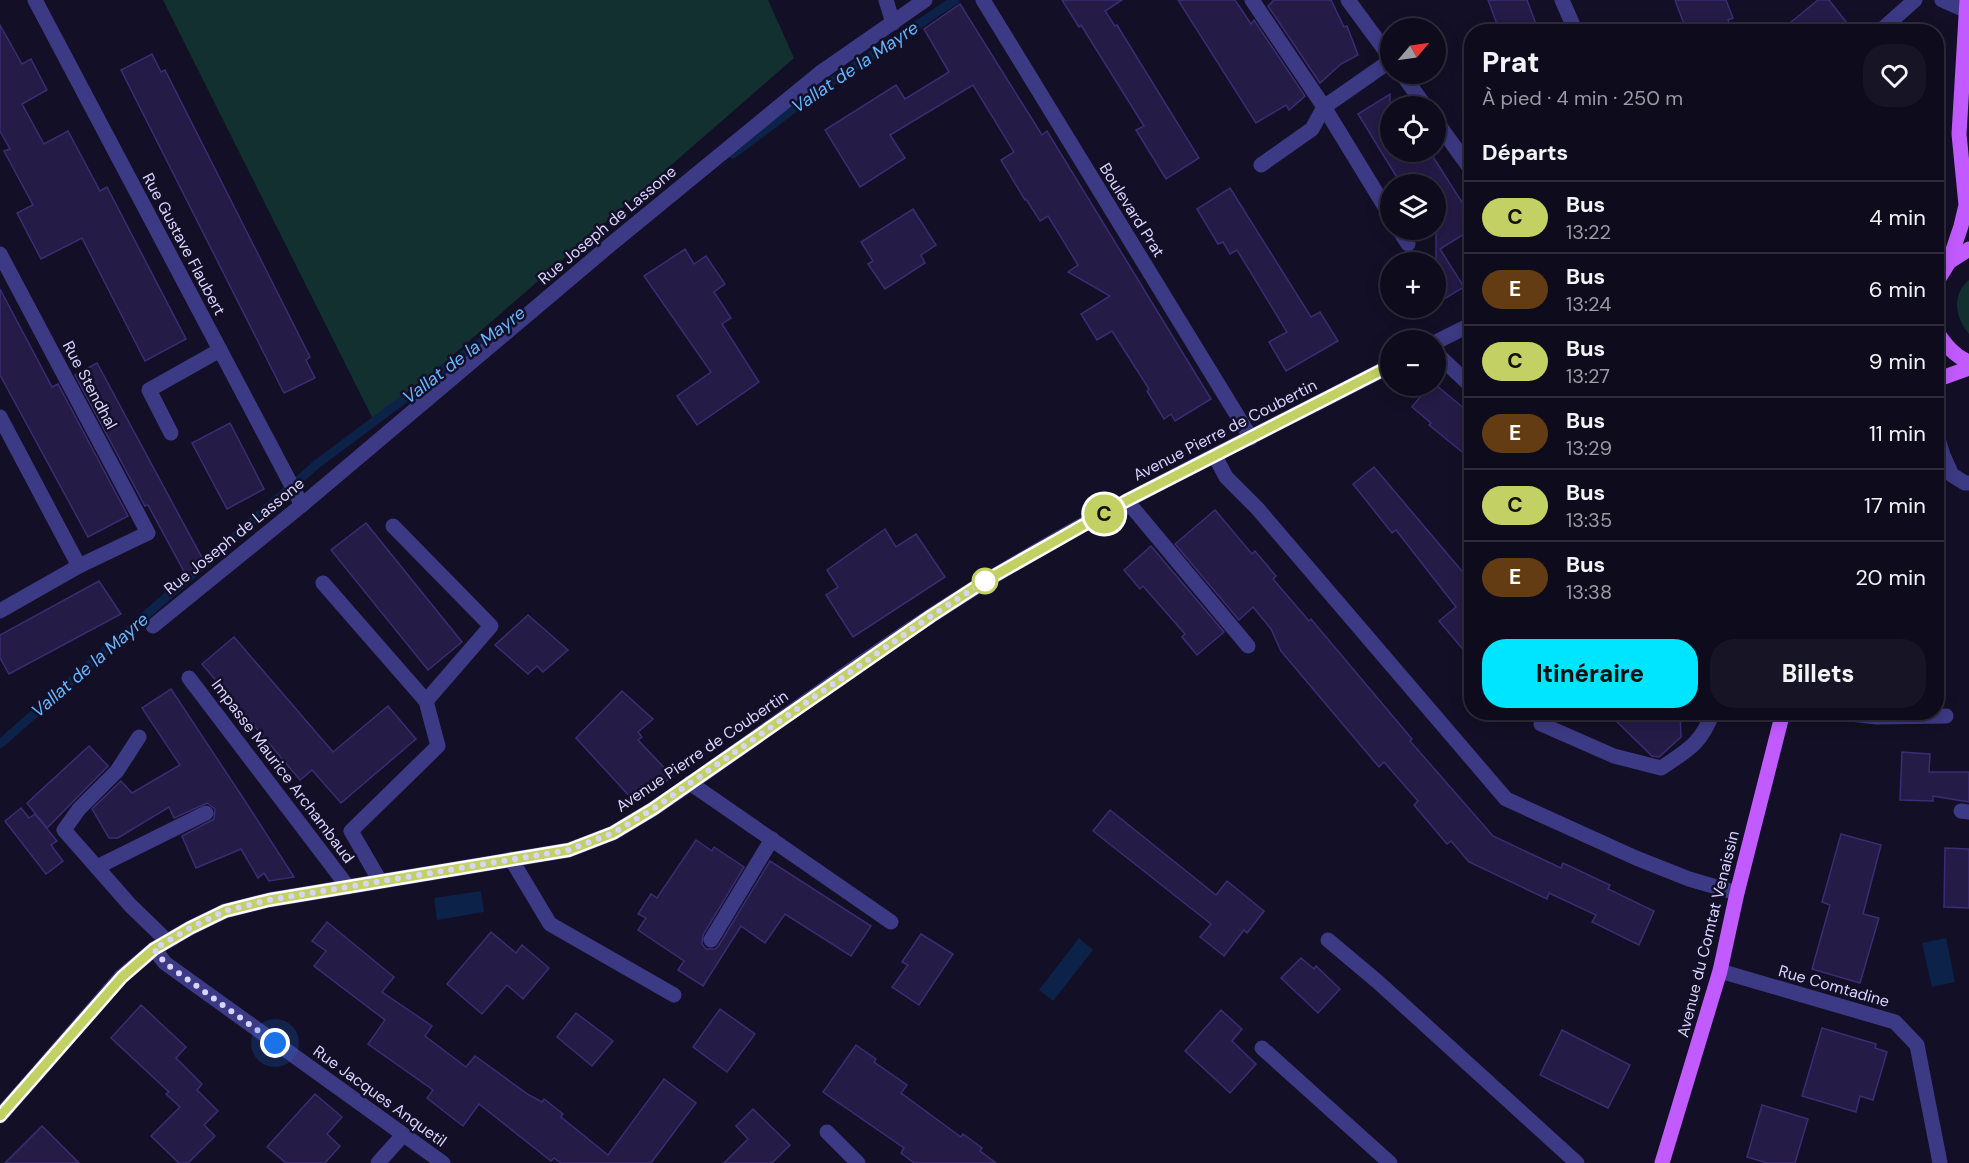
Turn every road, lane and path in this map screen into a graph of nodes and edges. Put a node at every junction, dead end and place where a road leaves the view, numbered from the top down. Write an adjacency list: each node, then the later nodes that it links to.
1 (35, 0): 31 (street, Rue Gustave Flaubert)
2 (886, 0): 12 (street)
3 (926, 0): 12 (street, Rue Joseph de Lassone)
4 (983, 0): 40 (street, Boulevard Prat)
5 (1252, 0): 17 (street)
6 (1348, 0): 15 (street)
7 (1562, 0): 13 (street)
8 (1928, 0): 10 (street)
9 (1942, 0): 11 (street)
10 (1911, 4): 14 (street)
11 (1968, 8): 26 (main road)
12 (893, 22): 45 (street, Rue Joseph de Lassone)
13 (1572, 24)
14 (1888, 24)
15 (1380, 45)
16 (1380, 66): 17 (street)
17 (1324, 107): 20 (street); 21 (street)
18 (1446, 135): 19 (street)
19 (1464, 160)
20 (1261, 165)
21 (1380, 199)
22 (1405, 240): 23 (street)
23 (1408, 244)
24 (1969, 249): 26 (main road)
25 (0, 254): 47 (street, Rue Stendhal)
26 (1949, 262): 27 (main road)
27 (1944, 270)
28 (1464, 328): 29 (street)
29 (1446, 337)
30 (1944, 342): 33 (main road)
31 (220, 351): 39 (street); 45 (street, Rue Gustave Flaubert)
32 (1446, 362): 37 (street)
33 (1969, 362)
34 (1969, 368): 36 (main road)
35 (1380, 371): 40 (street, Avenue Pierre de Coubertin)
36 (1944, 377)
37 (1464, 379)
38 (0, 417): 47 (street)
39 (171, 433)
40 (1251, 438): 41 (street, Avenue Pierre de Coubertin)
41 (1215, 456): 44 (street, Avenue Pierre de Coubertin); 65 (street)
42 (1944, 457): 43 (street)
43 (1969, 483)
44 (1126, 501): 51 (street); 58 (street, Avenue Pierre de Coubertin)
45 (302, 505): 50 (street, Rue Joseph de Lassone)
46 (393, 526): 53 (street)
47 (79, 566): 49 (street)
48 (322, 583): 53 (street)
49 (0, 611)
50 (153, 626)
51 (1248, 646)
52 (189, 678): 64 (street, Impasse Maurice Archambaud)
53 (426, 701): 63 (street)
54 (1710, 720): 56 (street)
55 (1781, 720): 65 (main road, Avenue du Comtat Venaissin)
56 (1541, 723)
57 (139, 738): 62 (street, Rue Jacques Anquetil)
58 (690, 783): 60 (street); 61 (street, Avenue Pierre de Coubertin)
59 (206, 813): 62 (street)
60 (772, 839): 66 (street); 67 (street)
61 (511, 859): 63 (street, Avenue Pierre de Coubertin); 71 (street)
62 (97, 867): 69 (street, Rue Jacques Anquetil)
63 (380, 881): 64 (street, Avenue Pierre de Coubertin)
64 (348, 886): 69 (street, Avenue Pierre de Coubertin)
65 (1737, 893): 70 (main road, Avenue du Comtat Venaissin)
66 (891, 922)
67 (711, 940)
68 (1328, 940): 80 (street)
69 (161, 945): 73 (street, Avenue Pierre de Coubertin); 75 (street, Rue Jacques Anquetil)
70 (1720, 971): 81 (main road, Avenue du Comtat Venaissin); 82 (street, Rue Comtadine)
71 (674, 995)
72 (1262, 1047): 79 (street)
73 (0, 1116)
74 (826, 1132): 78 (street)
75 (403, 1135): 76 (street); 77 (street, Rue Jacques Anquetil)
76 (378, 1163)
77 (443, 1163)
78 (858, 1163)
79 (1390, 1163)
80 (1577, 1163)
81 (1662, 1163)
82 (1940, 1163)

